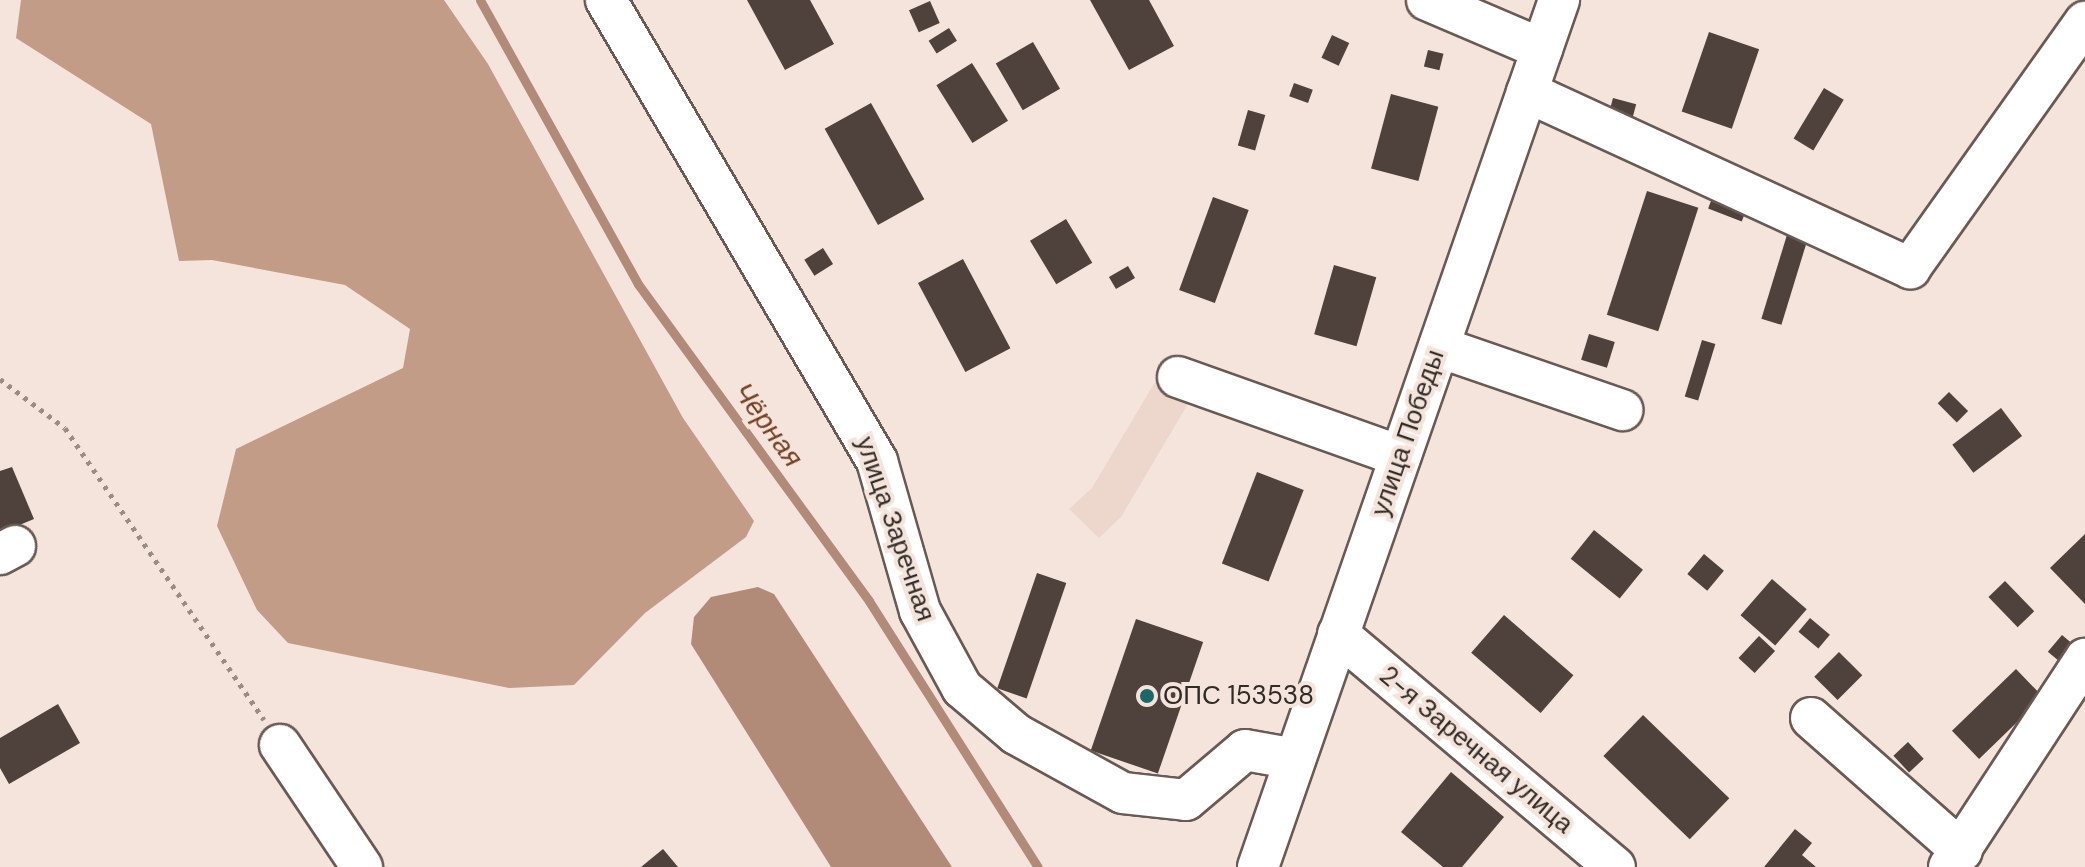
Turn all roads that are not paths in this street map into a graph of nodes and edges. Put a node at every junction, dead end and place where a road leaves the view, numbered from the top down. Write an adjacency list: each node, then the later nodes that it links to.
1 (606, 0): 15 (street, улица Заречная)
2 (1427, 0): 5 (street)
3 (1559, 0): 5 (street, улица Победы)
4 (2083, 31): 6 (street)
5 (1542, 49): 6 (street, улица Победы)
6 (1527, 92): 7 (street, улица Победы)
7 (1439, 347): 9 (street); 10 (street, улица Победы)
8 (1178, 377): 10 (street)
9 (1622, 410)
10 (1400, 456): 11 (street, улица Победы)
11 (1338, 634): 15 (street, улица Победы); 19 (street, 2-я Заречная улица)
12 (2085, 659): 16 (street)
13 (1811, 718): 16 (street)
14 (280, 745): 17 (street)
15 (1295, 759): 18 (street, улица Победы)
16 (1956, 859)
17 (362, 867)
18 (1258, 867)
19 (1615, 867)

